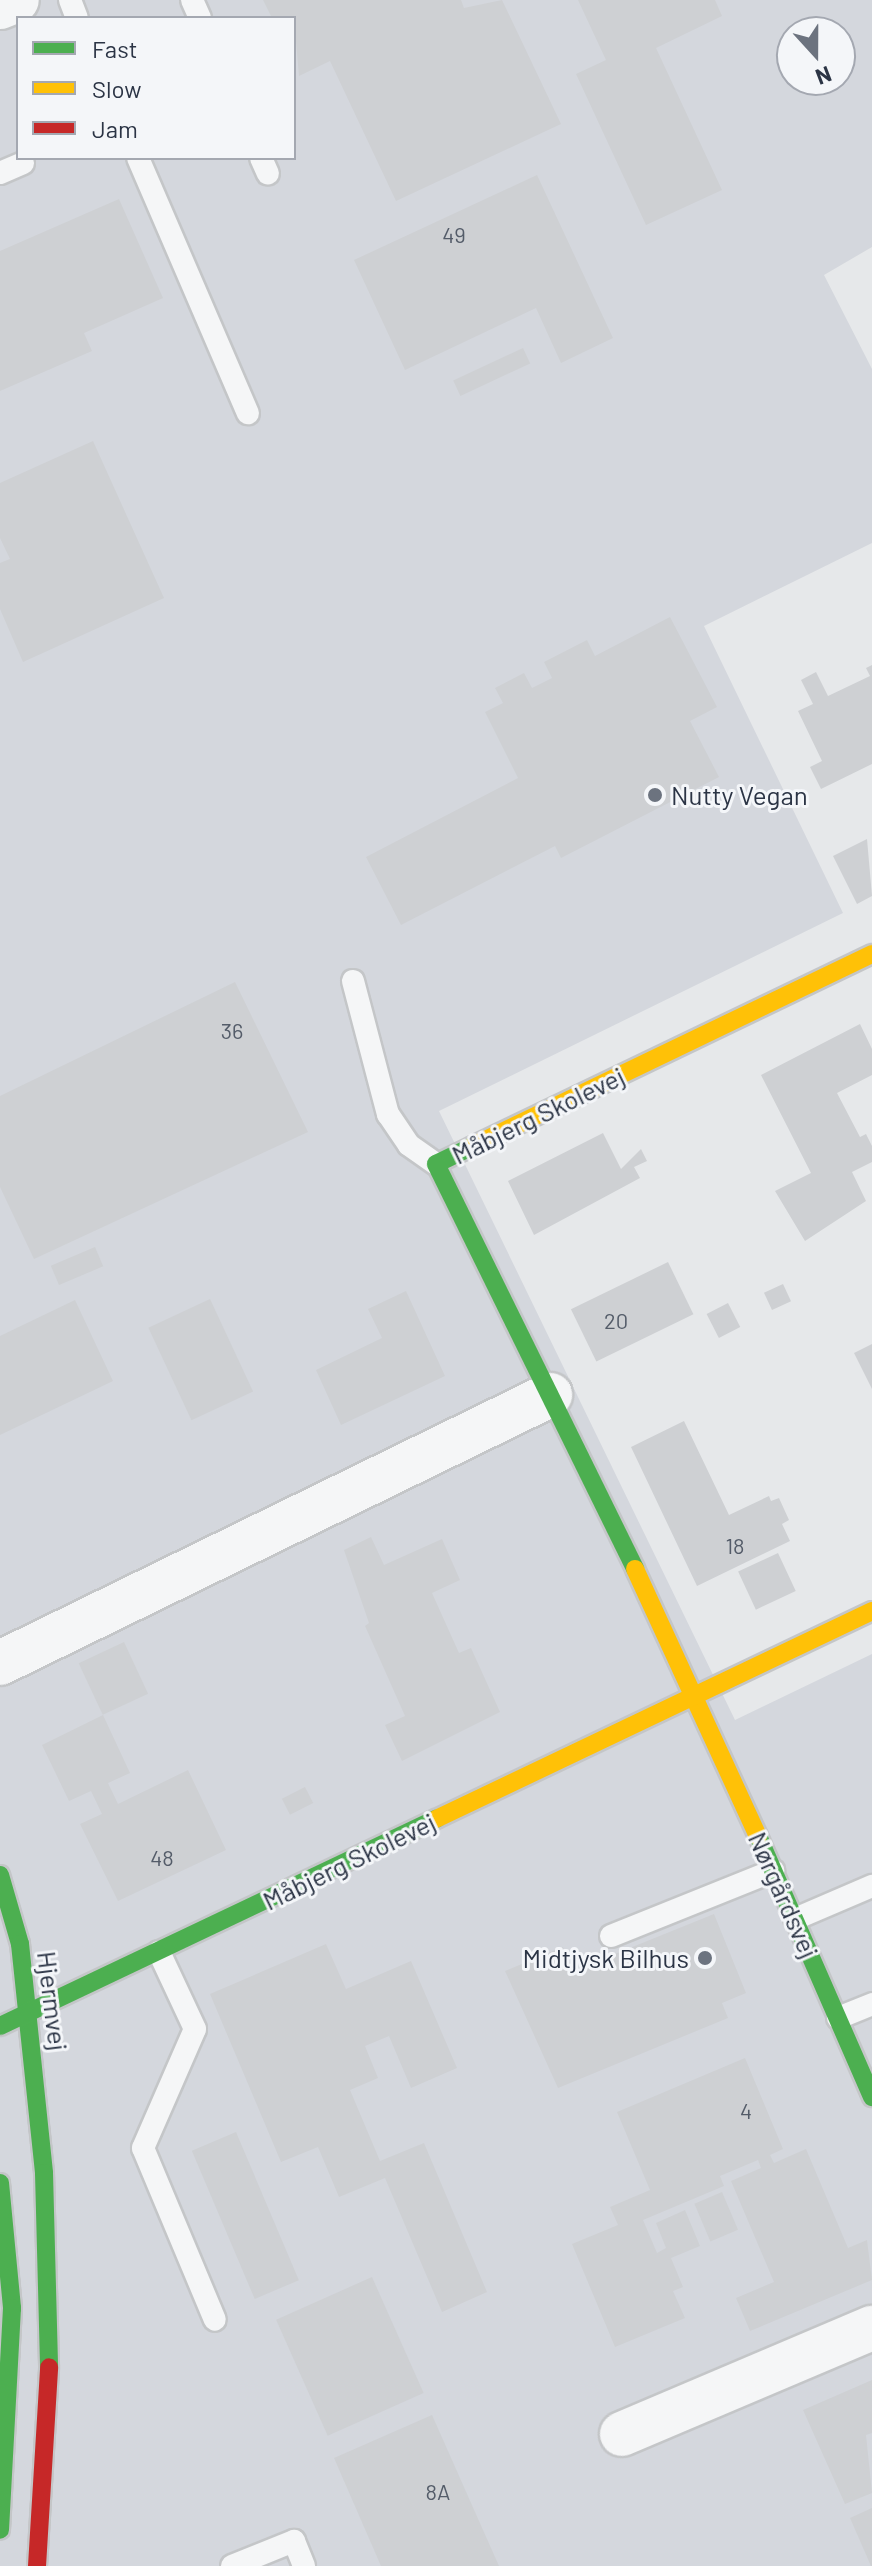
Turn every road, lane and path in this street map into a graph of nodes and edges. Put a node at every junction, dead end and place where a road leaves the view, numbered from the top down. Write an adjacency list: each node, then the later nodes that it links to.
1 (17, 0): 2 (street)
2 (0, 7)
3 (139, 160): 6 (lane)
4 (23, 163): 5 (lane)
5 (0, 173)
6 (248, 413)
7 (872, 954): 9 (street, Måbjerg Skolevej)
8 (353, 981): 9 (lane)
9 (436, 1164): 10 (street, Måbjerg Skolevej)
10 (550, 1395): 12 (street); 13 (street, Måbjerg Skolevej)
11 (872, 1611): 13 (street, Måbjerg Skolevej)
12 (0, 1663)
13 (696, 1693): 14 (street, Nørgårdsvej); 19 (street, Måbjerg Skolevej)
14 (773, 1871): 17 (street, Nørgårdsvej); 18 (lane)
15 (0, 1875): 21 (street, Hjermvej)
16 (872, 1886): 17 (lane)
17 (795, 1919): 22 (street, Nørgårdsvej)
18 (611, 1936)
19 (159, 1952): 21 (street, Måbjerg Skolevej); 26 (lane)
20 (872, 2004): 22 (lane)
21 (30, 2015): 23 (street, Måbjerg Skolevej); 30 (street, Hjermvej)
22 (838, 2018): 24 (street, Nørgårdsvej)
23 (0, 2026)
24 (872, 2097)
25 (0, 2183): 29 (street)
26 (215, 2320)
27 (872, 2328): 28 (street)
28 (622, 2434)
29 (0, 2530)
30 (37, 2566)
31 (232, 2566): 32 (lane)
32 (304, 2566)

